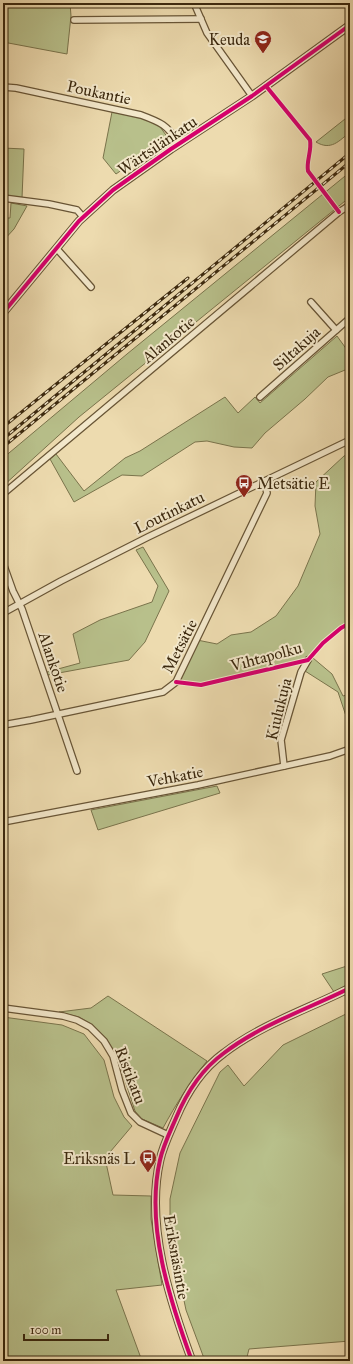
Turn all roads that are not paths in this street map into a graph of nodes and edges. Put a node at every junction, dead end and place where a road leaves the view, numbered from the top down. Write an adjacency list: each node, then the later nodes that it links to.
1 (194, 3): 2 (street)
2 (201, 19): 3 (street); 6 (street)
3 (74, 20)
4 (350, 25): 6 (street, Wärtsilänkatu)
5 (3, 87): 7 (street, Poukantie)
6 (252, 96): 7 (street, Wärtsilänkatu)
7 (179, 144): 11 (street, Wärtsilänkatu)
8 (3, 198): 11 (street)
9 (348, 206): 10 (street); 21 (street, Alankotie)
10 (350, 213)
11 (83, 217): 12 (street, Wärtsilänkatu)
12 (57, 249): 13 (street); 15 (street, Wärtsilänkatu)
13 (91, 287)
14 (311, 302): 17 (street)
15 (4, 308)
16 (350, 318): 17 (street, Siltakuja)
17 (336, 330): 18 (street, Siltakuja)
18 (260, 397)
19 (350, 440): 20 (street, Loutinkatu)
20 (264, 481): 23 (street, Loutinkatu); 26 (street, Metsätie)
21 (3, 494)
22 (3, 563): 23 (street, Alankotie)
23 (20, 604): 24 (street, Loutinkatu); 26 (street, Alankotie)
24 (3, 613)
25 (308, 660): 29 (street, Kiulukuja)
26 (58, 714): 27 (street, Metsätie); 30 (street, Alankotie)
27 (3, 725)
28 (350, 749): 29 (street, Vehkatie)
29 (284, 766): 31 (street, Vehkatie)
30 (77, 771)
31 (3, 822)
32 (350, 988): 34 (street, Eriksnäsintie)
33 (3, 1008): 34 (street, Ristikatu)
34 (168, 1135): 35 (street, Eriksnäsintie)
35 (192, 1361)

